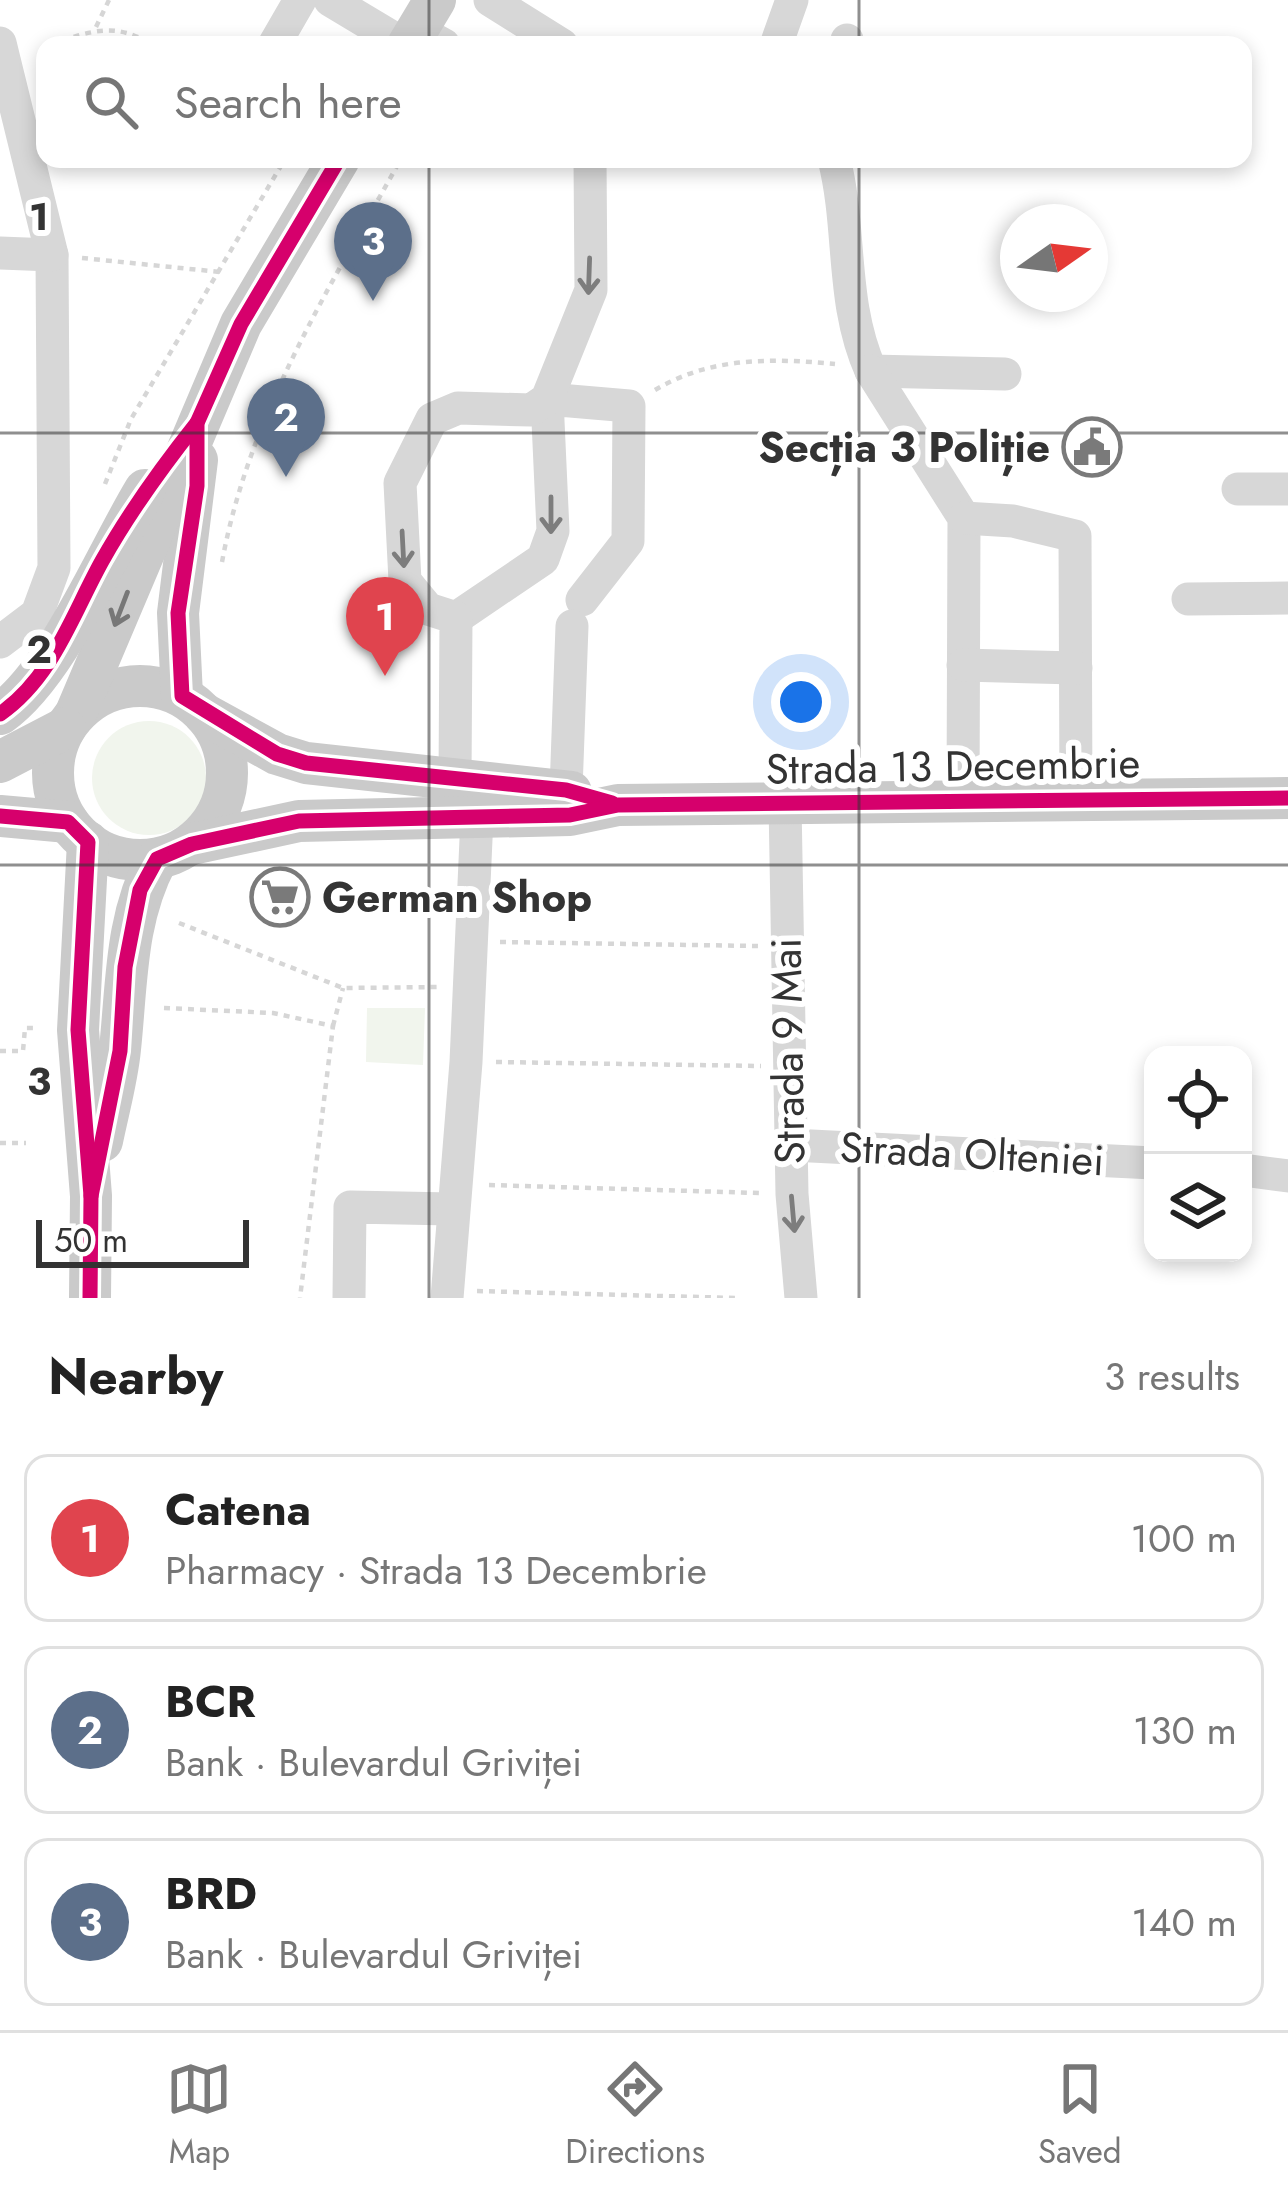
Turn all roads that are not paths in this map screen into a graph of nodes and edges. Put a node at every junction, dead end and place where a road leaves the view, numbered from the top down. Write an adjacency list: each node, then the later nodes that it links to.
1 (300, 0): 6 (street)
2 (330, 0): 5 (street)
3 (490, 0): 7 (street)
4 (792, 0): 8 (street)
5 (422, 33)
6 (279, 36)
7 (548, 36)
8 (779, 36)
9 (0, 43): 14 (street)
10 (334, 168): 18 (main road)
11 (590, 168): 17 (street, one-way to 17)
12 (836, 168): 15 (street)
13 (0, 254): 14 (street)
14 (52, 255): 25 (street)
15 (871, 371): 16 (street); 21 (street)
16 (1005, 374)
17 (547, 399): 24 (street, one-way to 24); 24 (street, one-way to 24); 32 (street)
18 (197, 423): 28 (main road); 29 (main road); 30 (main road, one-way to 30)
19 (1238, 489): 20 (street)
20 (1288, 489)
21 (964, 518): 26 (street); 27 (street)
22 (1288, 598): 23 (street)
23 (1188, 599)
24 (456, 618): 34 (street)
25 (0, 642)
26 (963, 665): 27 (street); 35 (street)
27 (1076, 668): 36 (street)
28 (193, 705): 30 (main road); 34 (main road, Strada 13 Decembrie); 41 (main road)
29 (0, 714)
30 (71, 721): 31 (main road); 40 (main road)
31 (0, 762)
32 (566, 790): 34 (main road, Strada 13 Decembrie); 38 (main road, Strada 13 Decembrie)
33 (1288, 798): 36 (main road, Strada 13 Decembrie)
34 (466, 799): 38 (main road, Strada 13 Decembrie); 41 (main road, Strada 13 Decembrie); 47 (street)
35 (963, 801): 36 (main road, Strada 13 Decembrie); 37 (main road, Strada 13 Decembrie)
36 (1076, 801)
37 (785, 803): 38 (main road, Strada 13 Decembrie); 42 (street, Strada 9 Mai)
38 (618, 805)
39 (0, 816): 40 (main road)
40 (78, 832): 41 (main road); 46 (main road)
41 (175, 851): 46 (main road)
42 (790, 1145): 43 (street, Strada Olteniei); 51 (street, Strada 9 Mai, one-way to 51)
43 (1144, 1163)
44 (1252, 1171): 45 (street)
45 (1288, 1176)
46 (91, 1196): 49 (main road)
47 (452, 1197): 48 (street); 50 (street)
48 (447, 1294)
49 (90, 1298)
50 (349, 1298)
51 (801, 1298)

